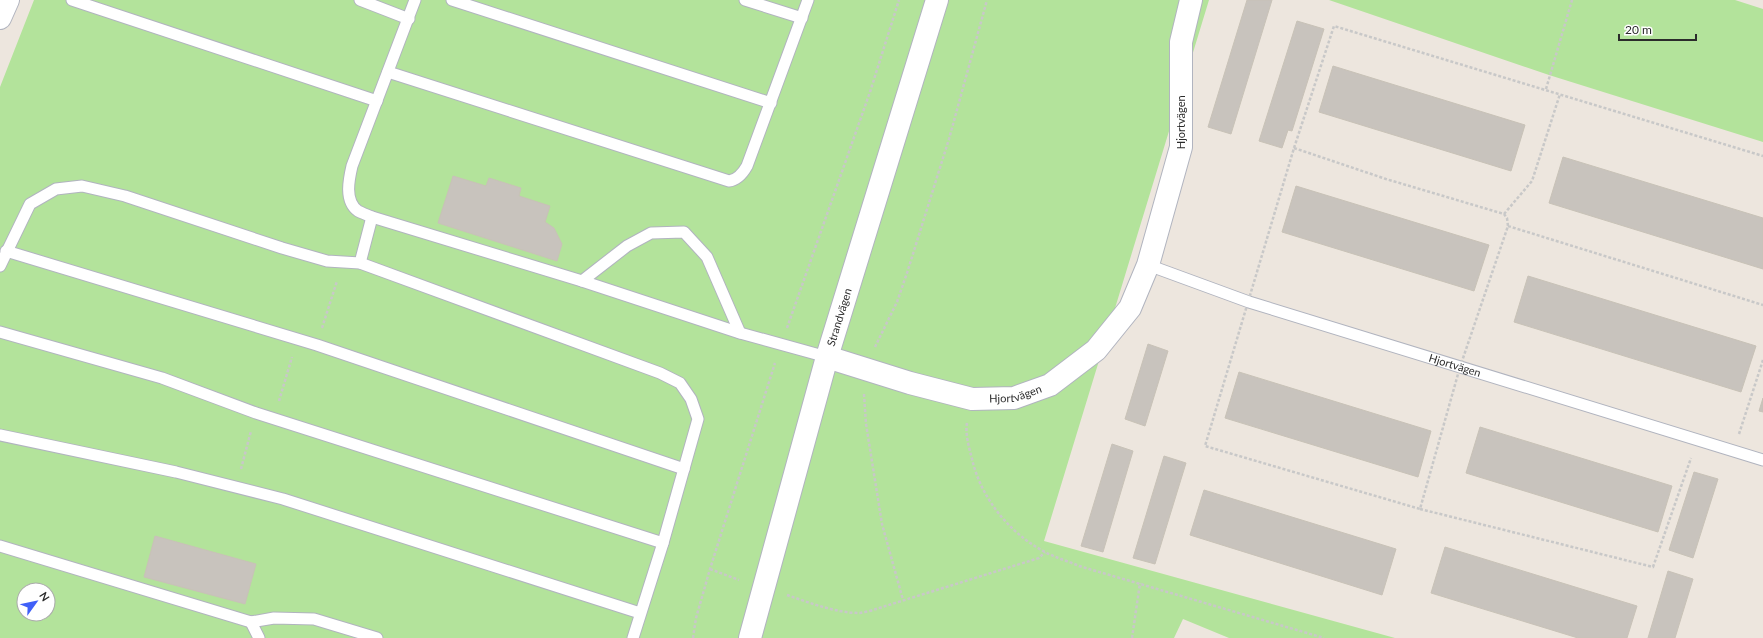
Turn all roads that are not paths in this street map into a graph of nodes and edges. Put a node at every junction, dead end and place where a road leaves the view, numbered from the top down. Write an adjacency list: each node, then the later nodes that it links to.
1 (8, 0): 10 (street)
2 (72, 0): 14 (lane)
3 (360, 0): 12 (lane)
4 (415, 0): 12 (lane)
5 (452, 0): 15 (lane)
6 (745, 0): 11 (lane)
7 (808, 0): 11 (lane)
8 (937, 0): 24 (street, Strandvägen)
9 (1191, 0): 19 (street, Hjortvägen)
10 (0, 18)
11 (802, 18): 15 (lane)
12 (409, 19): 13 (lane)
13 (388, 72): 14 (lane); 15 (lane)
14 (377, 102): 16 (lane)
15 (771, 103)
16 (372, 217): 18 (lane); 21 (lane)
17 (6, 251): 18 (lane); 20 (lane); 27 (lane)
18 (360, 263): 27 (lane)
19 (1148, 265): 24 (street, Hjortvägen); 26 (lane, Hjortvägen)
20 (0, 266)
21 (582, 281): 23 (lane); 23 (lane)
22 (0, 332): 28 (lane)
23 (740, 333): 24 (lane)
24 (827, 357): 35 (street, Strandvägen)
25 (0, 435): 30 (lane)
26 (1763, 460)
27 (684, 468): 28 (lane)
28 (663, 543): 30 (lane)
29 (0, 546): 31 (lane)
30 (640, 613): 34 (lane)
31 (251, 622): 32 (lane); 33 (lane)
32 (259, 638)
33 (378, 638)
34 (633, 638)
35 (750, 638)

